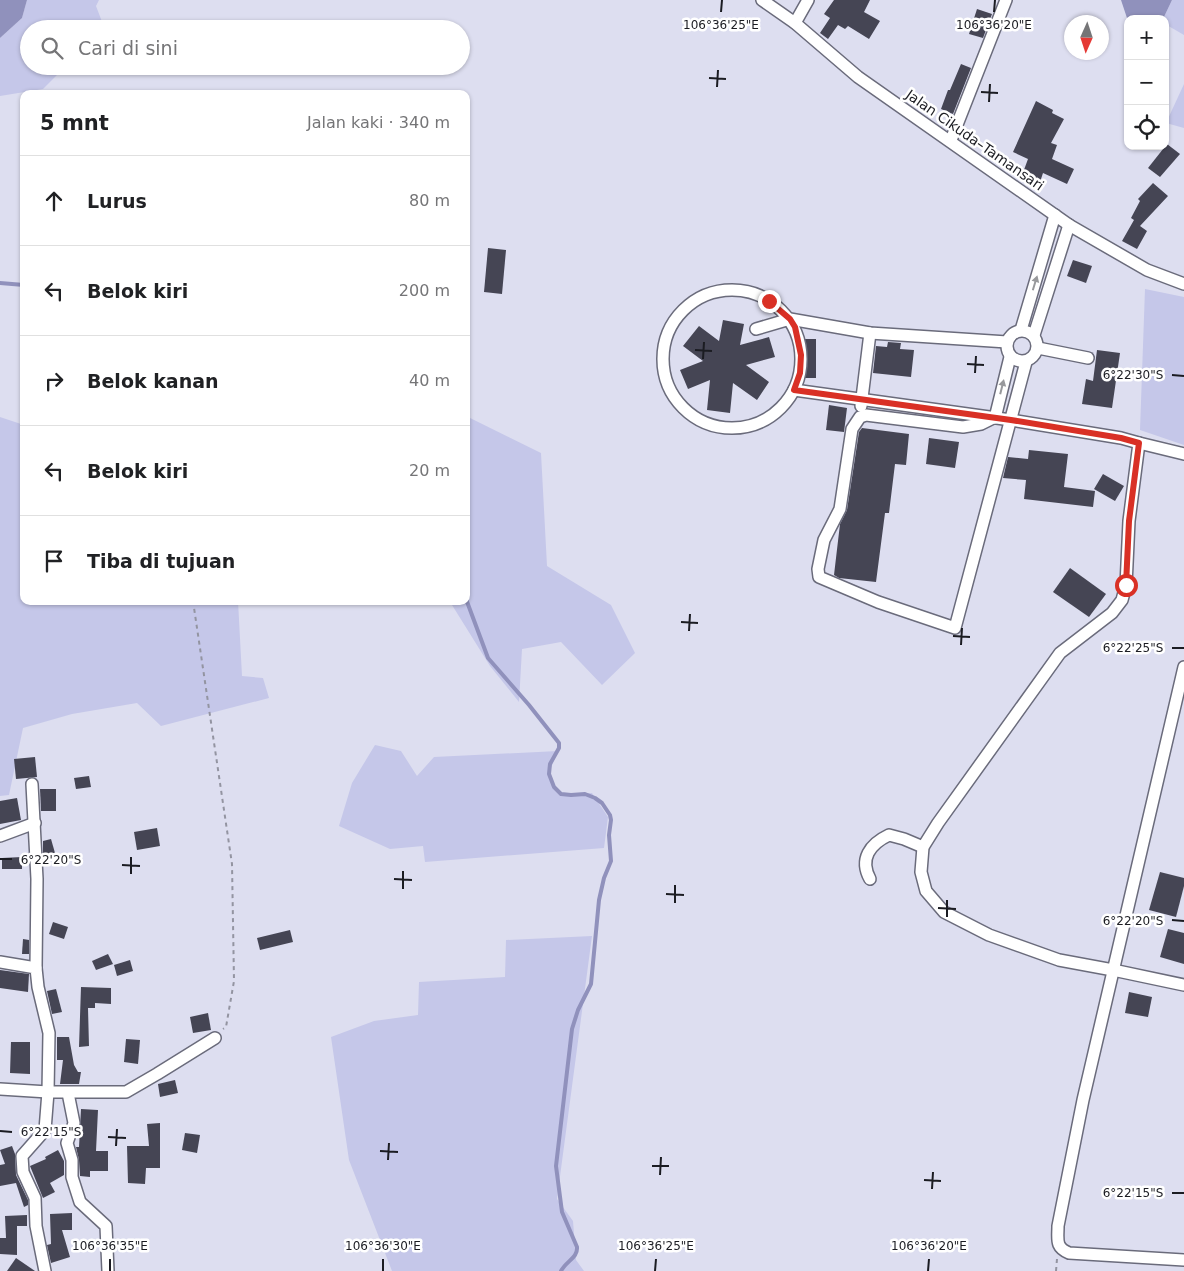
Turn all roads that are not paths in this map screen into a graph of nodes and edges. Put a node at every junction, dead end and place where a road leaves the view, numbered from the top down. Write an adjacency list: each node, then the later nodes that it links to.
1 (762, 0): 4 (street, Jalan Cikuda–Tamansari)
2 (808, 0): 5 (street)
3 (1006, 0): 6 (street)
4 (774, 4): 5 (street, Jalan Cikuda–Tamansari)
5 (795, 23): 6 (street, Jalan Cikuda–Tamansari)
6 (951, 140): 7 (street, Jalan Cikuda–Tamansari)
7 (1055, 215): 8 (street, Jalan Cikuda–Tamansari); 12 (street, one-way to 7)
8 (1069, 225): 9 (street, Jalan Cikuda–Tamansari); 14 (street)
9 (1184, 284)
10 (790, 319): 11 (street); 13 (street); 20 (street); 20 (street)
11 (756, 329)
12 (1021, 330): 14 (street); 15 (street)
13 (870, 333): 15 (street); 21 (street)
14 (1034, 335): 16 (street)
15 (1007, 342): 17 (street)
16 (1038, 348): 18 (street); 19 (street)
17 (1010, 357): 19 (street); 24 (street, one-way to 17)
18 (1088, 358)
19 (1026, 362): 25 (street)
20 (794, 390): 21 (street)
21 (862, 400): 22 (street); 23 (street)
22 (930, 409): 24 (street); 26 (street)
23 (860, 417): 25 (street); 26 (street)
24 (995, 418): 25 (street); 26 (street)
25 (1011, 420): 27 (street)
26 (927, 423)
27 (1139, 443): 28 (street); 33 (street)
28 (1184, 454)
29 (1184, 667): 37 (street)
30 (32, 784): 31 (street)
31 (35, 823): 32 (street); 36 (street)
32 (0, 836)
33 (923, 847): 34 (street); 37 (street)
34 (870, 879)
35 (0, 962): 36 (street)
36 (36, 968): 41 (street)
37 (1113, 970): 38 (street); 43 (street)
38 (1184, 985)
39 (215, 1038): 42 (street)
40 (0, 1089): 41 (street)
41 (48, 1092): 42 (street); 44 (street)
42 (68, 1093): 45 (street)
43 (1184, 1260)
44 (45, 1271)
45 (108, 1271)

